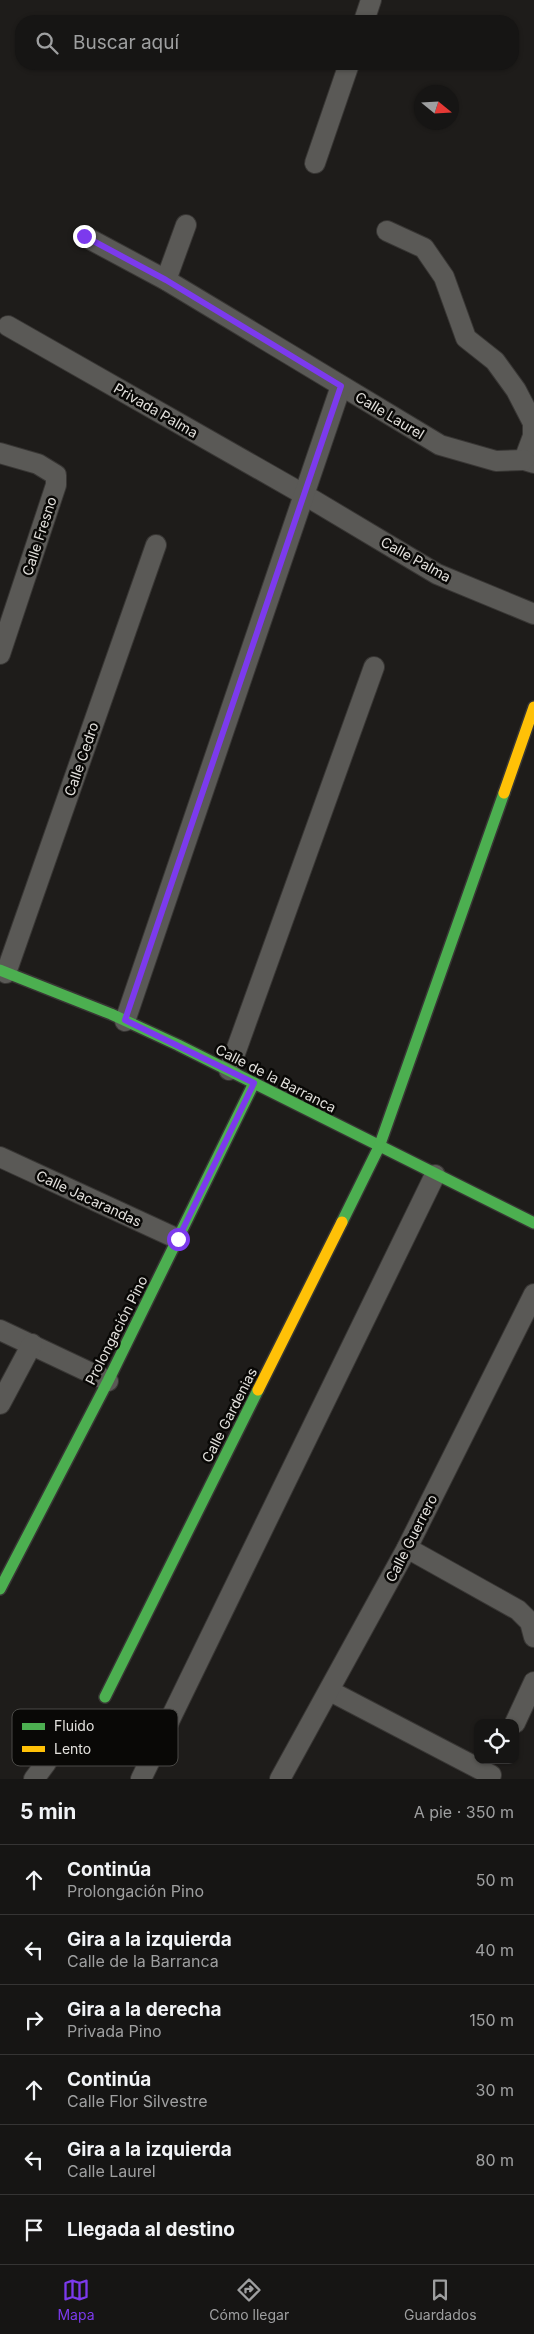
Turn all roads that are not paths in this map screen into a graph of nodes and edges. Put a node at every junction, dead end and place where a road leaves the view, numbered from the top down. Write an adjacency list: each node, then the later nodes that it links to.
1 (371, 0): 2 (street)
2 (366, 15)
3 (347, 70): 4 (street)
4 (315, 163)
5 (186, 225): 8 (street)
6 (387, 231): 12 (street)
7 (84, 236): 8 (street, Calle Laurel)
8 (166, 280): 10 (street, Calle Laurel)
9 (8, 326): 13 (street, Privada Palma)
10 (341, 386): 12 (street, Calle Laurel); 13 (street)
11 (0, 453): 16 (street, Calle Fresno)
12 (529, 461)
13 (303, 494): 15 (street, Calle Palma); 20 (street)
14 (156, 545): 19 (street, Calle Cedro)
15 (534, 614)
16 (0, 654)
17 (374, 667): 21 (street)
18 (534, 707): 23 (street, Calle Gardenias)
19 (3, 972): 20 (street, Calle de la Barranca)
20 (125, 1020): 21 (street, Calle de la Barranca)
21 (229, 1070): 22 (street, Calle de la Barranca)
22 (254, 1083): 23 (street, Calle de la Barranca); 27 (street, Prolongación Pino)
23 (380, 1147): 25 (street, Calle de la Barranca); 38 (street, Calle Gardenias)
24 (0, 1157): 27 (street, Calle Jacarandas)
25 (435, 1174): 26 (street, Calle de la Barranca); 39 (street)
26 (534, 1223)
27 (178, 1239): 31 (street, Prolongación Pino)
28 (534, 1294): 33 (street, Calle Guerrero)
29 (0, 1330): 30 (street)
30 (32, 1344): 31 (street); 32 (street)
31 (108, 1381): 34 (street, Prolongación Pino)
32 (0, 1404)
33 (407, 1548): 35 (street); 37 (street, Calle Guerrero)
34 (0, 1589)
35 (534, 1637)
36 (534, 1682): 40 (street)
37 (330, 1691): 42 (street); 44 (street, Calle Guerrero)
38 (105, 1697)
39 (175, 1709)
40 (517, 1719)
41 (44, 1766): 43 (street)
42 (493, 1772)
43 (34, 1779)
44 (280, 1779)

